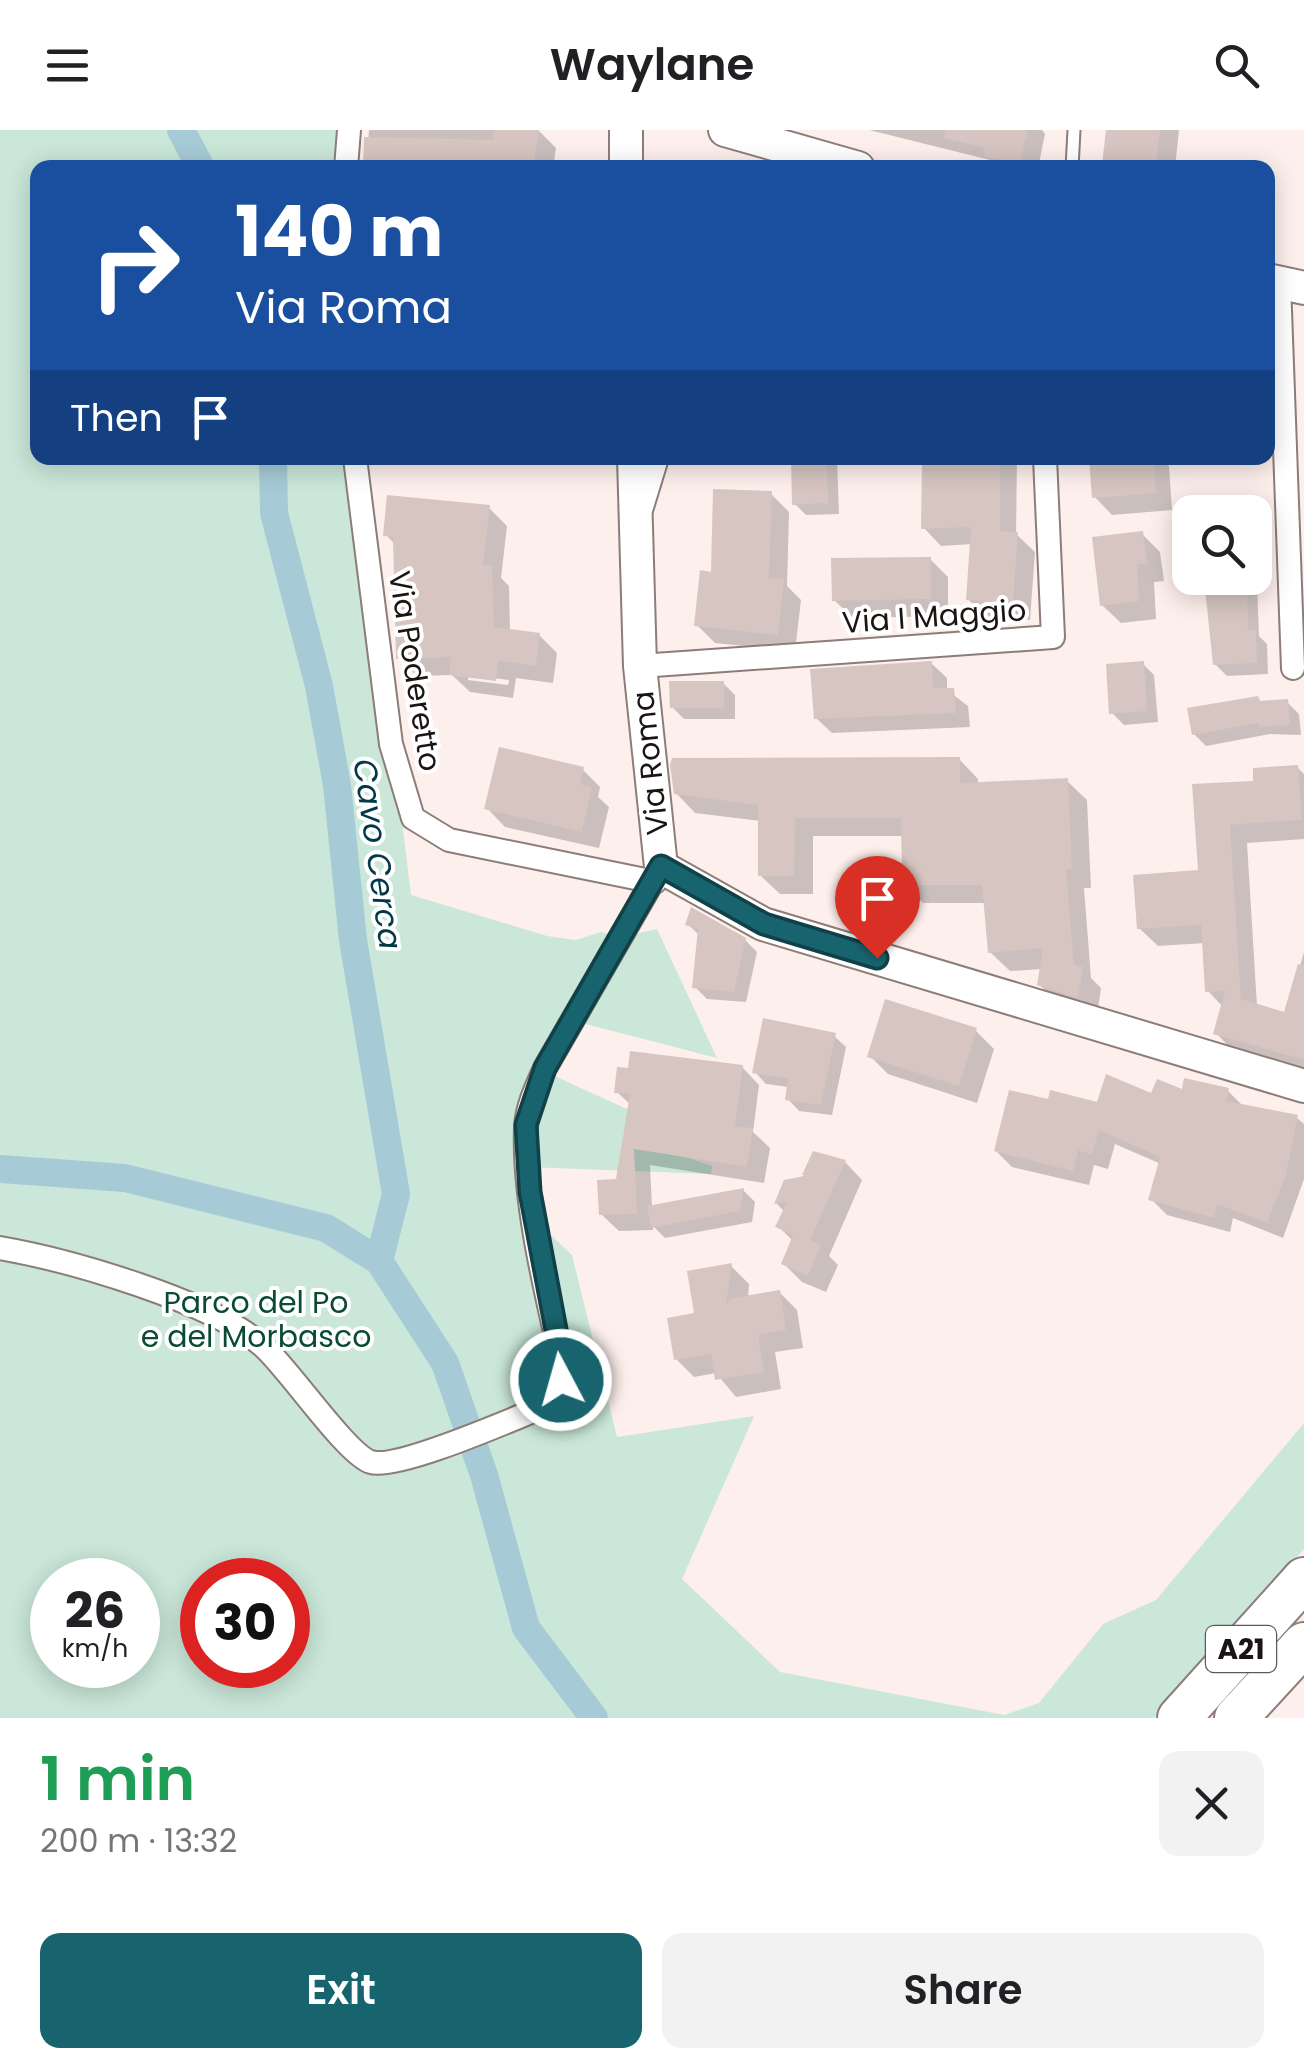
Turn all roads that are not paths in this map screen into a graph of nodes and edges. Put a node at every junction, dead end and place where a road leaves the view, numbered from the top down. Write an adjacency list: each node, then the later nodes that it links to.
1 (349, 130): 6 (street)
2 (626, 130): 7 (street)
3 (725, 130): 5 (street)
4 (1074, 130): 9 (lane)
5 (782, 138): 8 (street)
6 (347, 160)
7 (626, 160)
8 (838, 160)
9 (1072, 160)
10 (1282, 278): 17 (street)
11 (356, 465): 18 (street, Via Poderetto)
12 (634, 465): 15 (street, Via Roma)
13 (655, 465): 15 (street)
14 (1045, 465): 16 (street, Via I Maggio)
15 (636, 530): 16 (street, Via Roma)
16 (640, 666): 18 (street, Via Roma)
17 (1293, 668)
18 (658, 874): 19 (street, Via Roma); 20 (street)
19 (1304, 1086)
20 (0, 1248)
21 (1304, 1580): 23 (highway, A21)
22 (1304, 1644): 24 (highway, A21)
23 (1178, 1718)
24 (1236, 1718)

